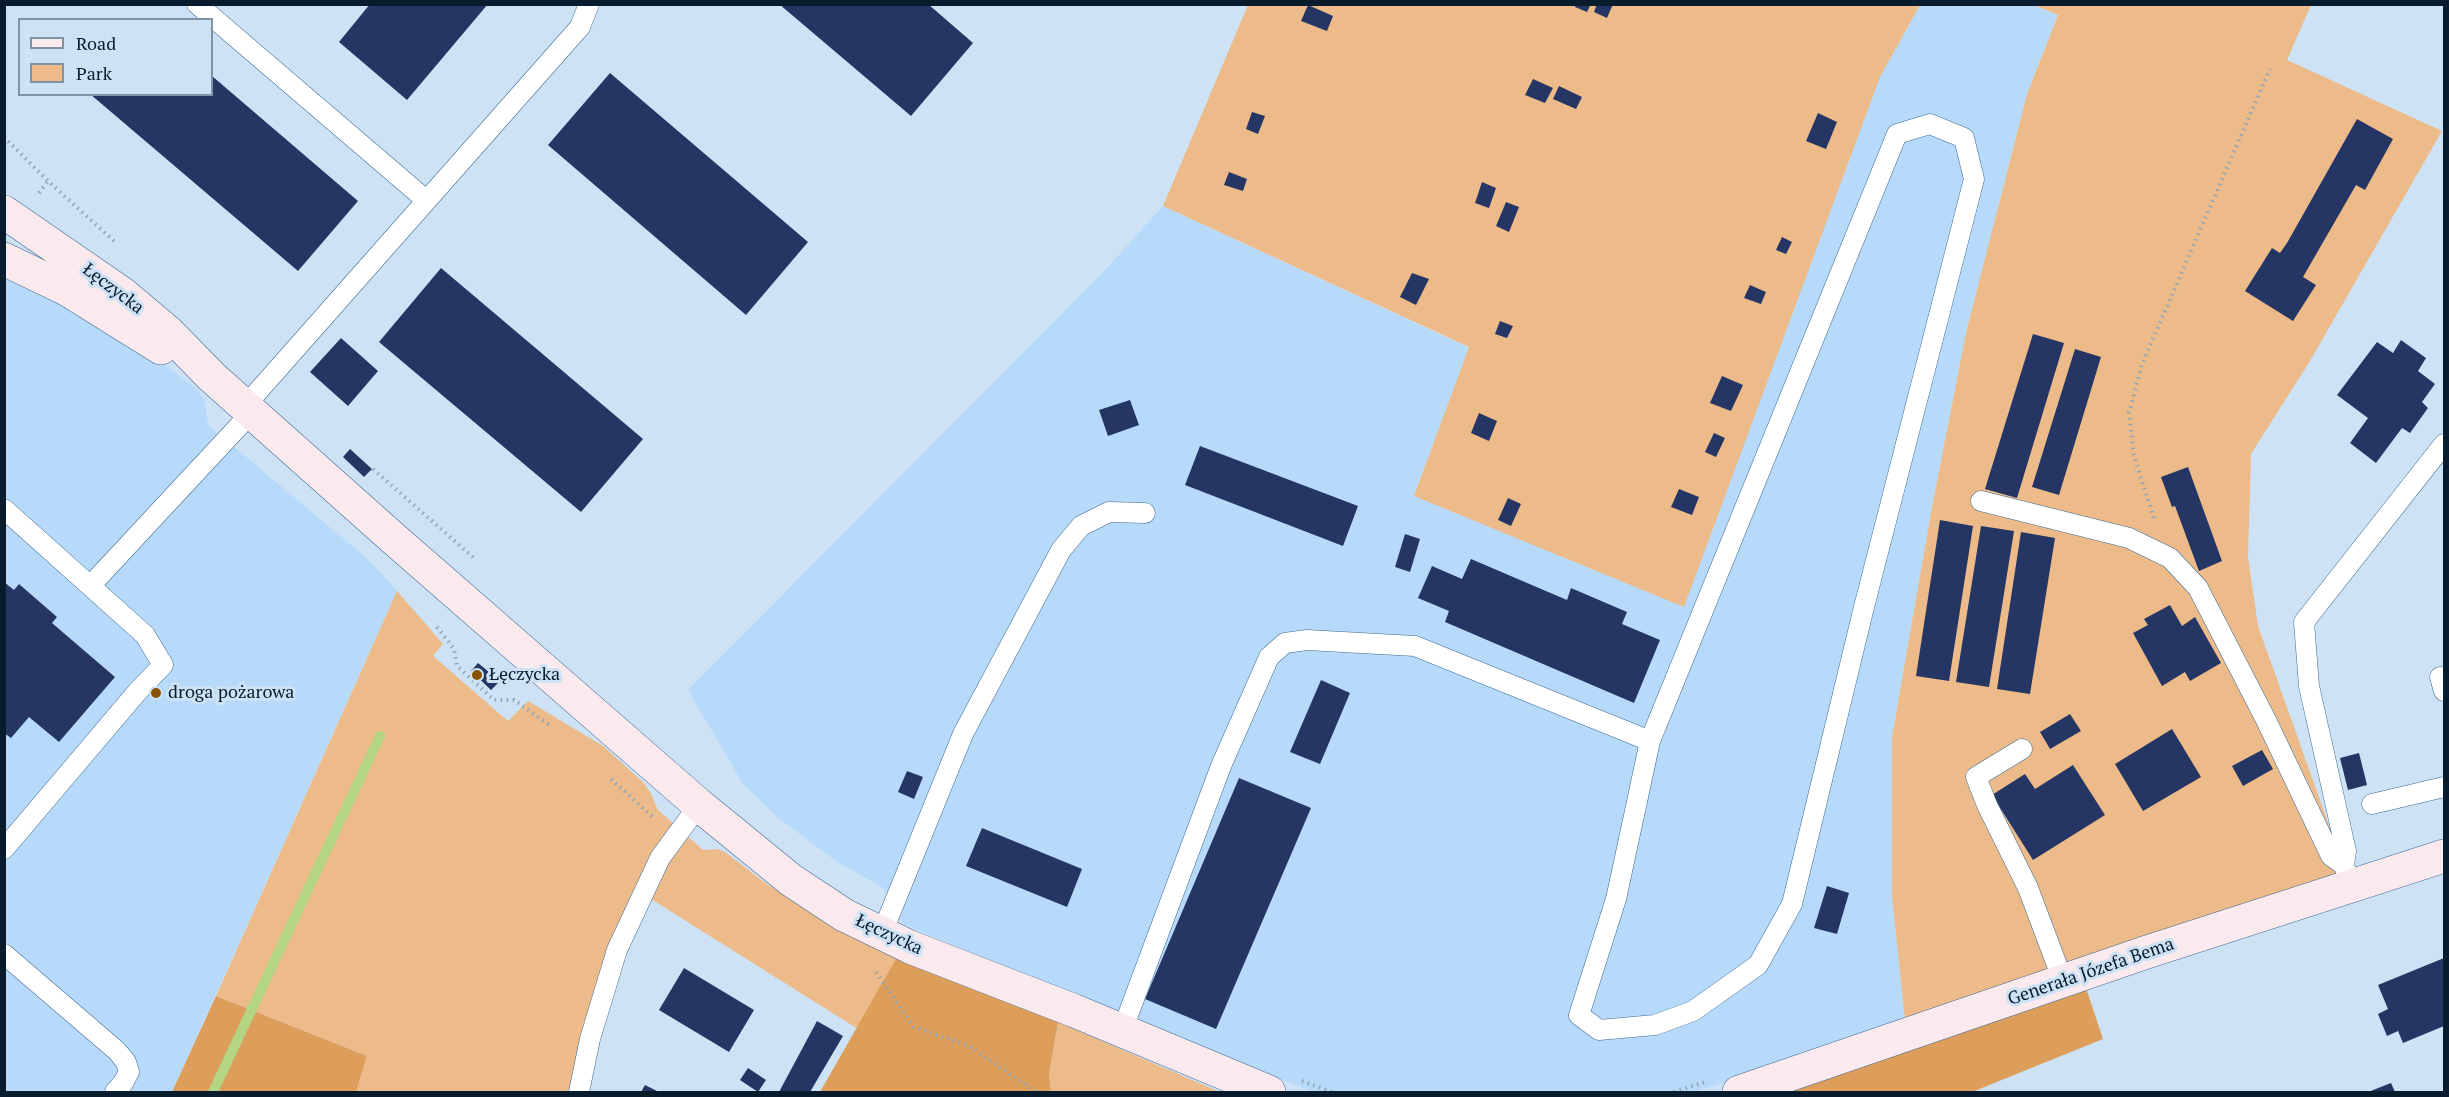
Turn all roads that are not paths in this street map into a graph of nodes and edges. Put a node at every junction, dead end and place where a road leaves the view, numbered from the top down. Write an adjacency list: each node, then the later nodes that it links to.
1 (197, 4): 3 (lane)
2 (589, 4): 3 (lane)
3 (426, 200): 7 (lane)
4 (4, 212): 6 (street, Łęczycka)
5 (4, 259): 6 (street, Łęczycka)
6 (212, 377): 7 (street, Łęczycka)
7 (248, 409): 12 (lane); 17 (street, Łęczycka)
8 (2445, 444): 20 (lane)
9 (1981, 501): 20 (lane)
10 (4, 509): 12 (lane)
11 (1145, 513): 21 (lane)
12 (91, 585): 18 (lane)
13 (1650, 741): 13 (lane); 24 (lane)
14 (2022, 749): 23 (lane)
15 (2445, 787): 16 (lane)
16 (2372, 804)
17 (699, 805): 21 (street, Łęczycka); 27 (lane)
18 (4, 849)
19 (2445, 856): 20 (street, Generała Józefa Bema)
20 (2347, 875): 23 (street, Generała Józefa Bema)
21 (882, 933): 24 (street, Łęczycka)
22 (4, 954): 26 (lane)
23 (2063, 981): 28 (street, Generała Józefa Bema)
24 (1122, 1030): 25 (street, Łęczycka)
25 (1282, 1085)
26 (115, 1092)
27 (579, 1092)
28 (1740, 1092)

